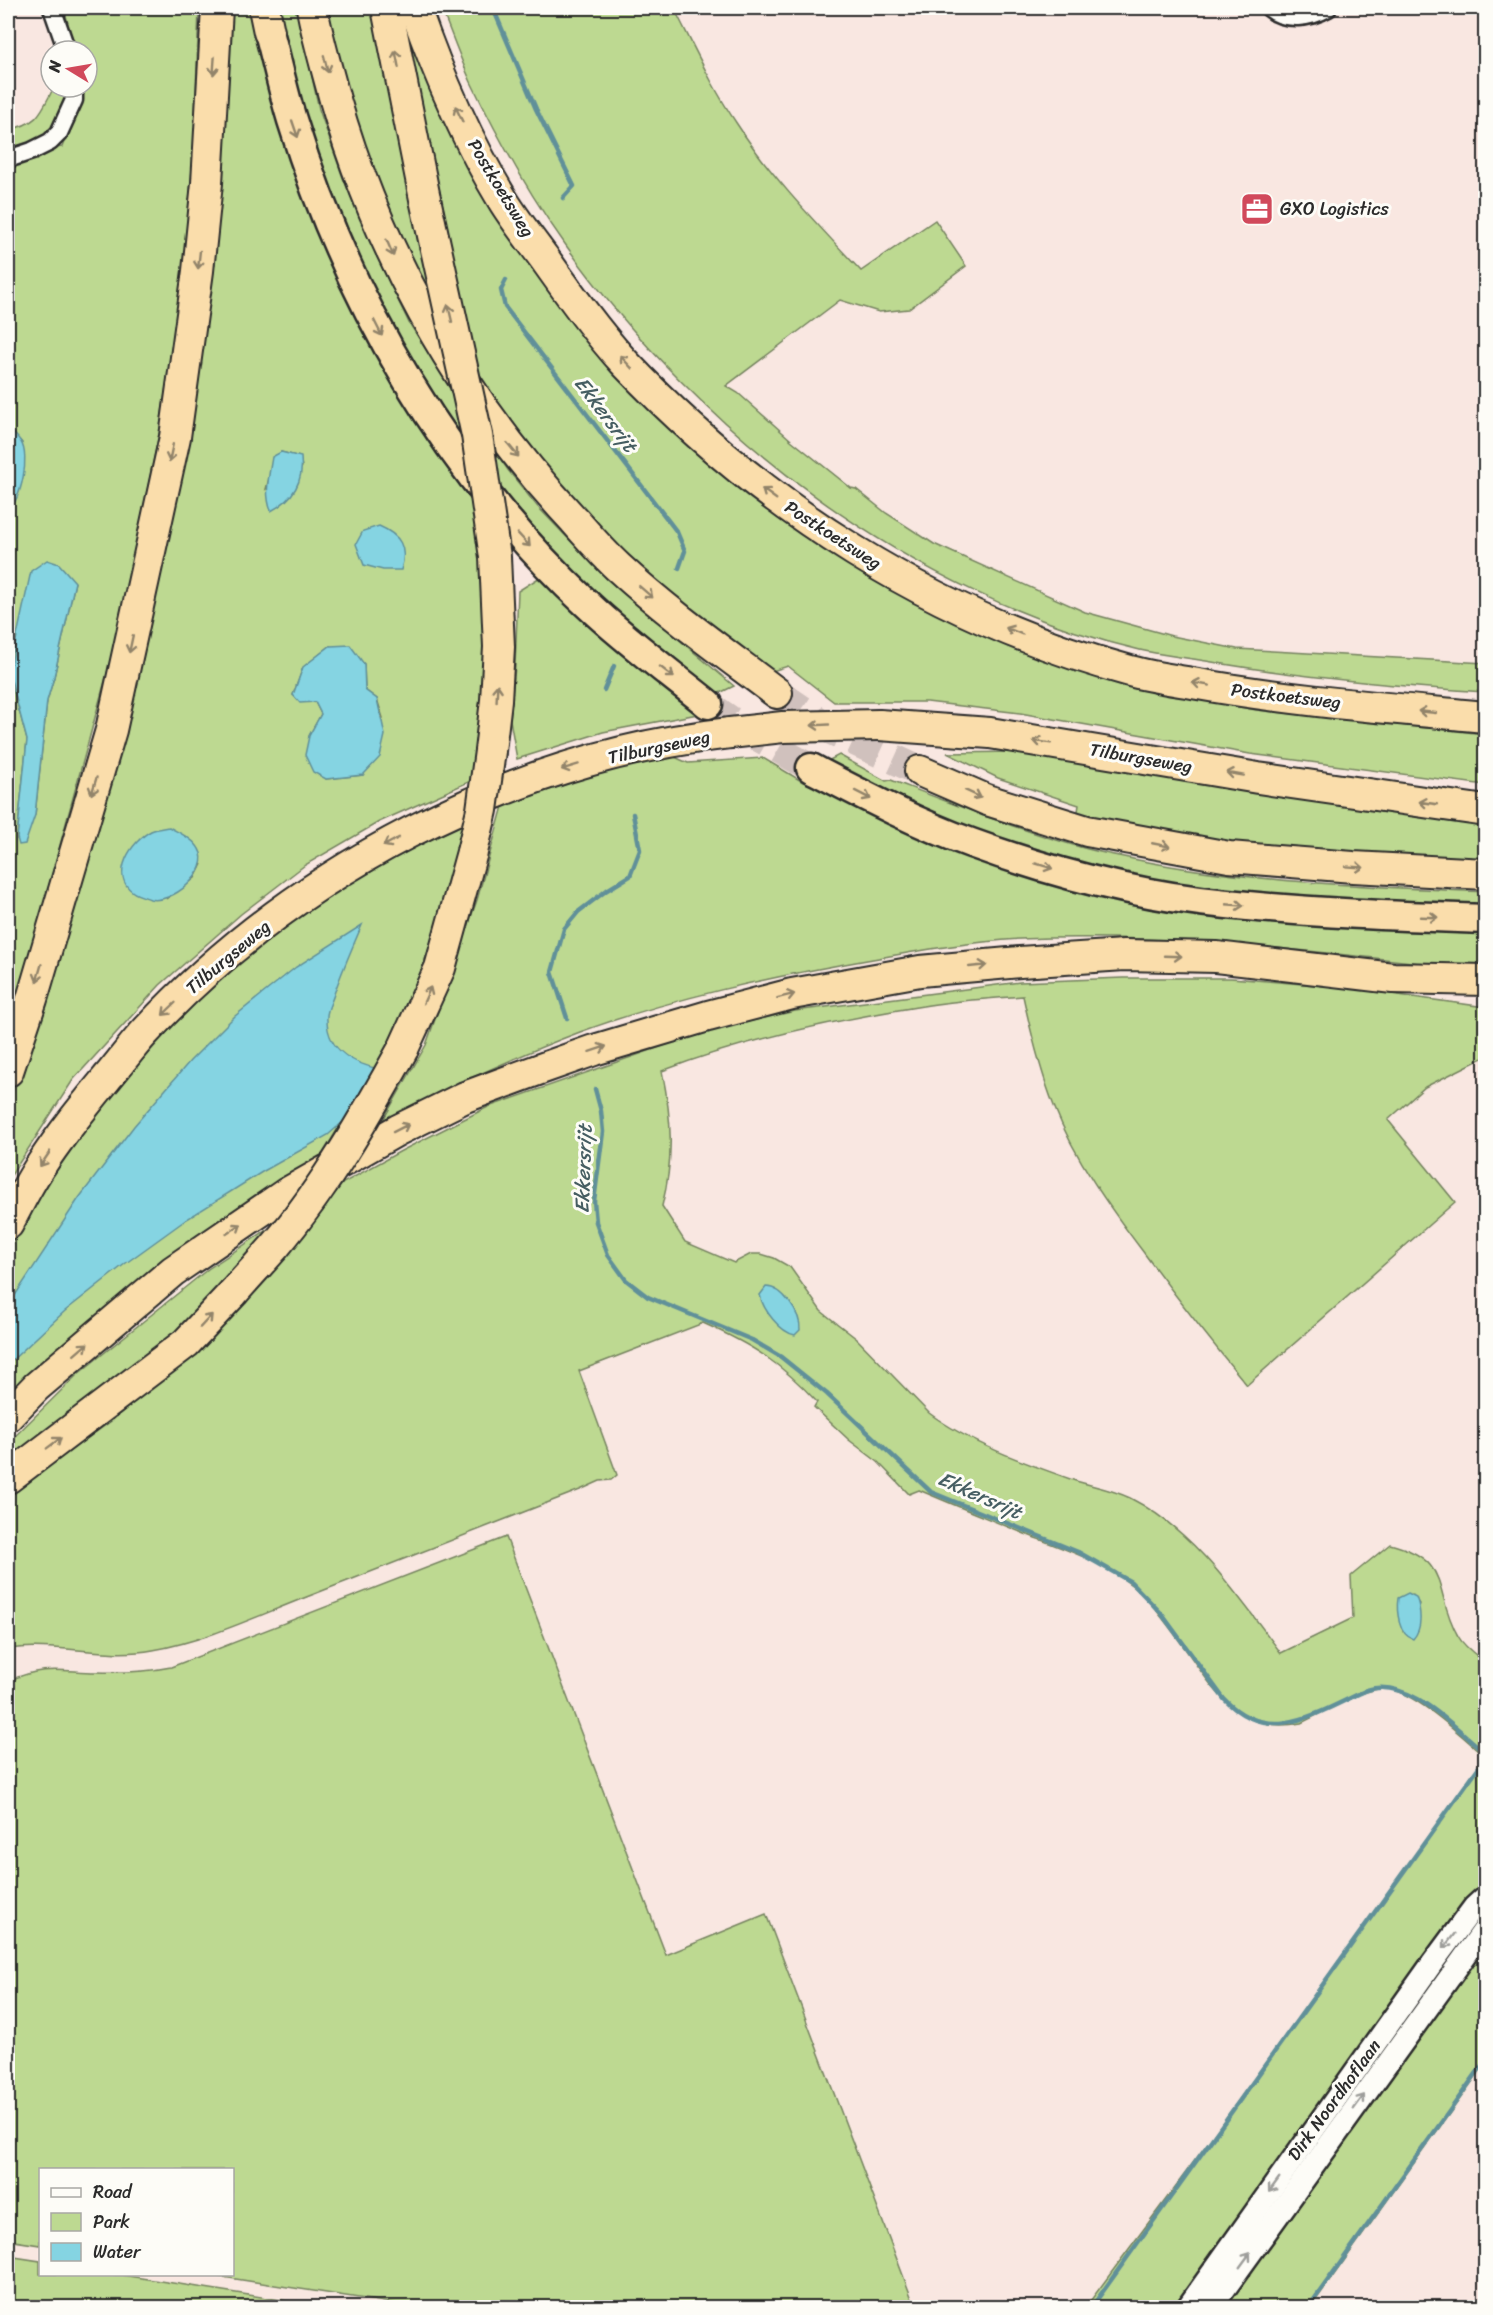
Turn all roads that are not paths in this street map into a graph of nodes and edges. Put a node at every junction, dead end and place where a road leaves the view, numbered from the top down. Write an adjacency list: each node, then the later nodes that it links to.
1 (52, 8): 9 (street)
2 (218, 8): 23 (highway, one-way to 23)
3 (312, 8): 12 (highway, one-way to 12)
4 (387, 8): 26 (highway, one-way to 4, bridge)
5 (415, 8): 14 (highway, Postkoetsweg, one-way to 5)
6 (1269, 8): 7 (street)
7 (1328, 8)
8 (266, 20): 13 (highway, one-way to 13)
9 (63, 39)
10 (74, 99): 11 (street)
11 (8, 159)
12 (777, 693)
13 (708, 704)
14 (1485, 717)
15 (811, 768): 19 (highway, one-way to 19)
16 (920, 771): 18 (highway, one-way to 18)
17 (1485, 811): 24 (highway, Tilburgseweg, one-way to 24, bridge)
18 (1485, 874)
19 (1485, 919)
20 (1393, 978): 21 (highway); 22 (highway); 25 (highway, one-way to 20)
21 (1485, 980)
22 (1485, 992)
23 (8, 1071)
24 (8, 1224)
25 (8, 1416)
26 (8, 1479)
27 (1485, 1896): 29 (street, Dirk Noordhoflaan, one-way to 29)
28 (1485, 1927): 30 (street, Dirk Noordhoflaan, one-way to 28)
29 (1187, 2307)
30 (1211, 2307)

